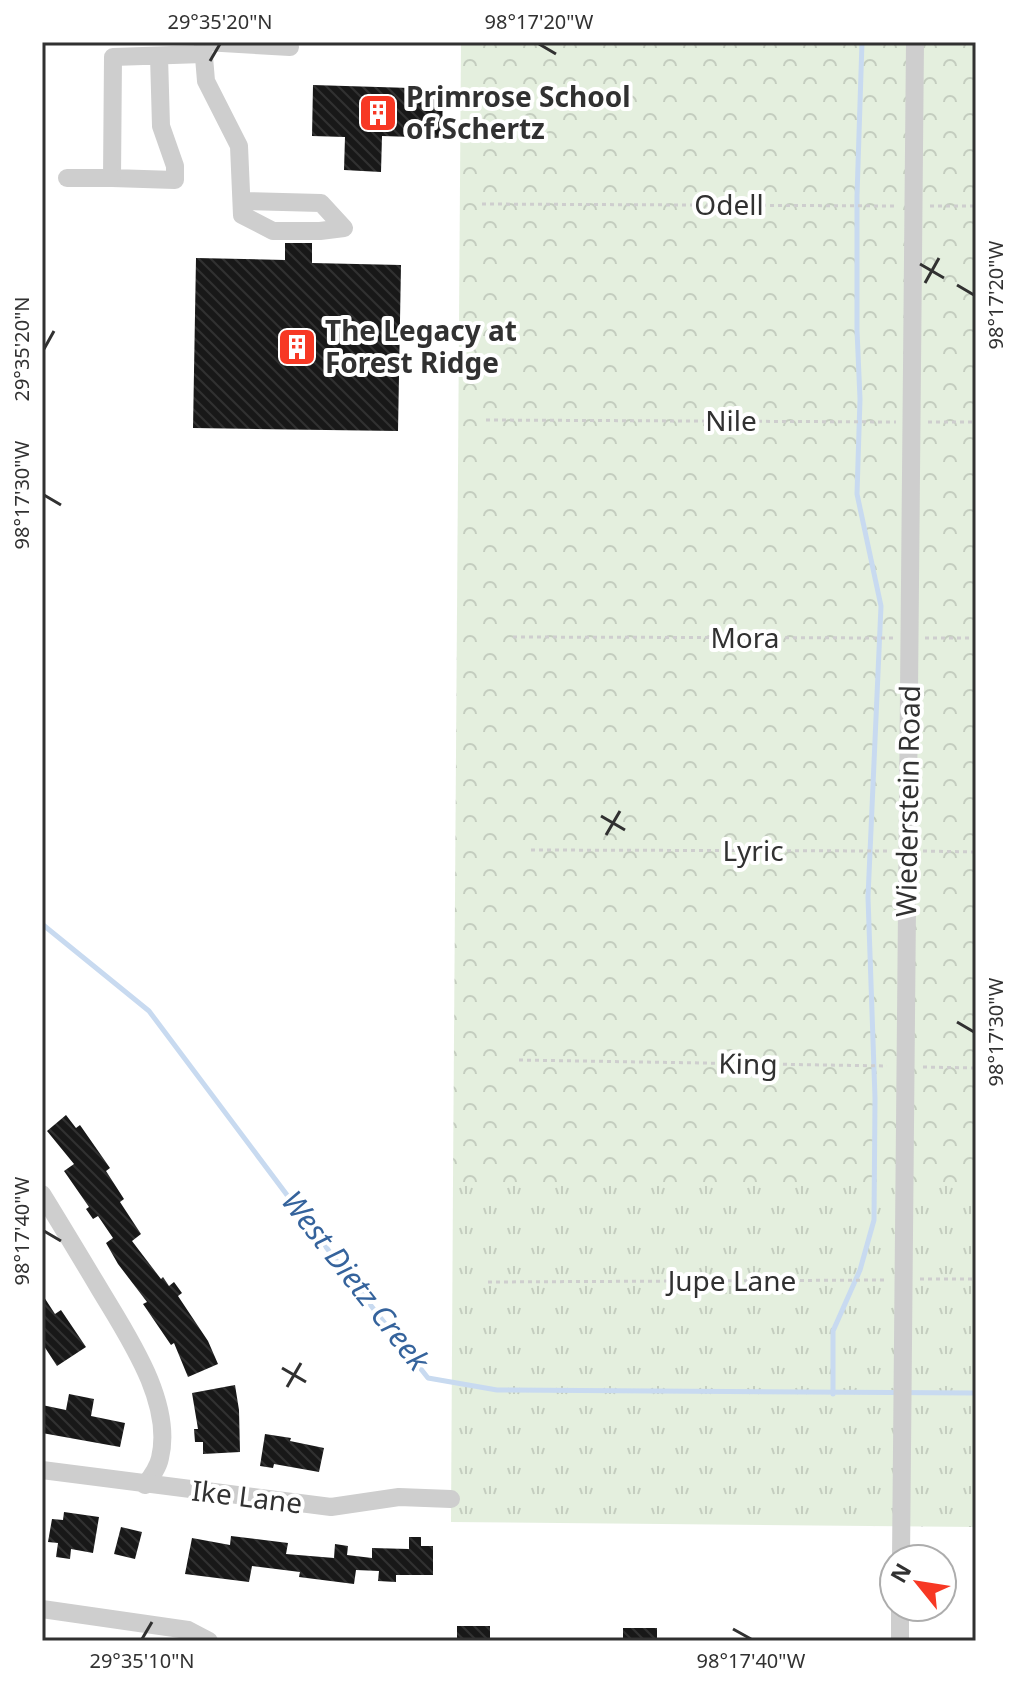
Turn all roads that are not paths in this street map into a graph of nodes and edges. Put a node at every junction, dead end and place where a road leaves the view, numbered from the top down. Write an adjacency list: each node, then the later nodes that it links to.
1 (915, 42): 12 (street, Wiederstein Road)
2 (204, 46): 3 (street); 4 (street); 7 (street)
3 (290, 47)
4 (159, 56): 6 (street); 6 (street)
5 (67, 178): 6 (street)
6 (112, 178)
7 (243, 208): 7 (street)
8 (42, 1194): 10 (street)
9 (42, 1470): 10 (street, Ike Lane)
10 (145, 1485): 11 (street, Ike Lane)
11 (451, 1499)
12 (901, 1543)
13 (42, 1609): 14 (street)
14 (131, 1622): 15 (street); 16 (street)
15 (129, 1641)
16 (209, 1641)

